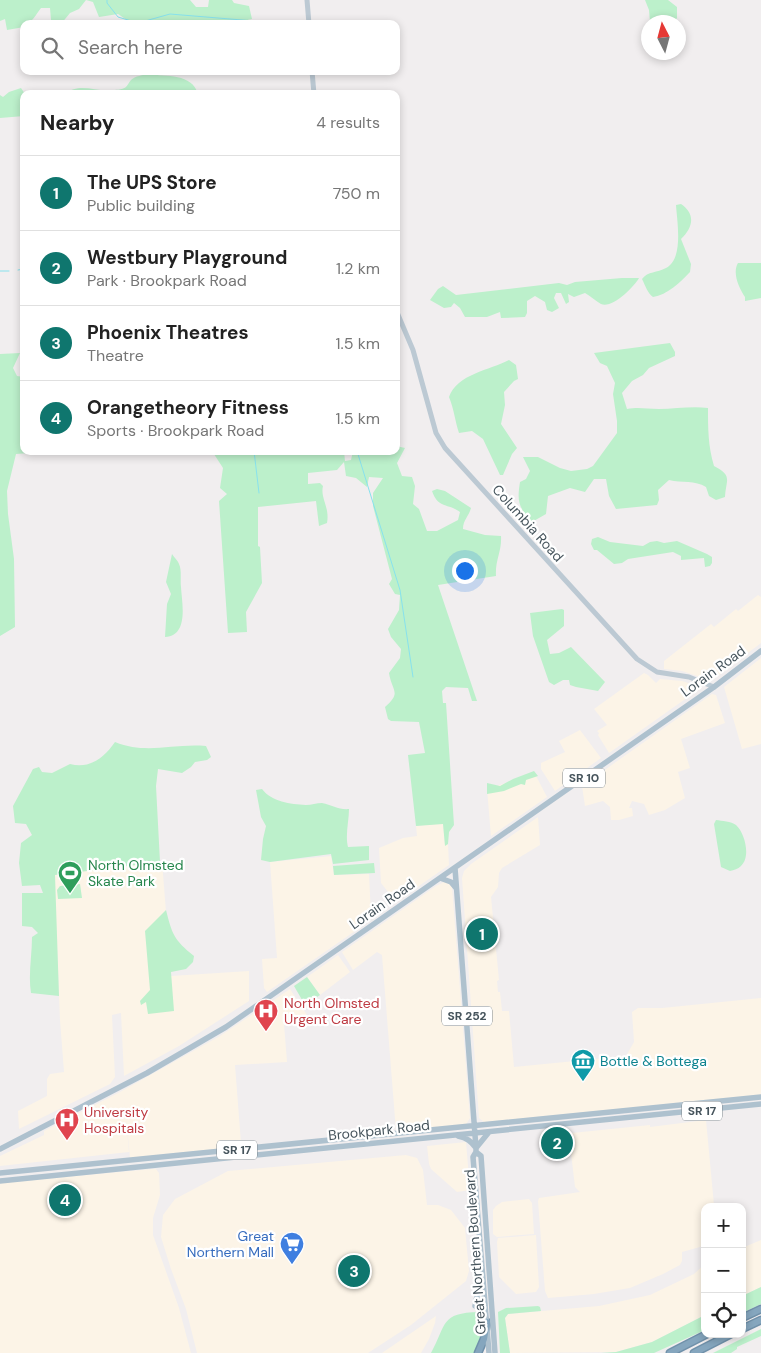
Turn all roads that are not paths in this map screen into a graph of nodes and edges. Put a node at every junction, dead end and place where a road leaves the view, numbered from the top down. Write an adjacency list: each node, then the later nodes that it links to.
1 (307, 0): 2 (main road)
2 (309, 20)
3 (312, 75): 4 (main road)
4 (314, 90)
5 (400, 319): 7 (main road, Columbia Road)
6 (761, 651): 7 (main road, Lorain Road / SR 10)
7 (714, 687): 8 (main road, Lorain Road / SR 10)
8 (455, 868): 9 (main road, Lorain Road / SR 10); 10 (main road, Great Northern Boulevard / SR 252)
9 (440, 878): 10 (main road); 17 (main road, Lorain Road / SR 10)
10 (456, 888): 13 (main road, Great Northern Boulevard / SR 252)
11 (761, 1097): 13 (main road, Brookpark Road / SR 17)
12 (761, 1104): 14 (main road, Brookpark Road / SR 17)
13 (475, 1126): 15 (main road, Great Northern Boulevard / SR 252); 19 (main road, Brookpark Road / SR 17)
14 (490, 1132): 15 (main road, Brookpark Road / SR 17); 18 (main road)
15 (475, 1133): 16 (main road, Brookpark Road / SR 17); 18 (main road, Great Northern Boulevard / SR 252)
16 (449, 1135): 18 (main road); 20 (main road, Brookpark Road / SR 17)
17 (0, 1149)
18 (476, 1150): 21 (main road, Great Northern Boulevard / SR 252); 32 (main road, Great Northern Boulevard / SR 252)
19 (0, 1173)
20 (0, 1181)
21 (482, 1272): 22 (main road); 26 (main road, Great Northern Boulevard / SR 252)
22 (475, 1306)
23 (761, 1309): 24 (highway)
24 (746, 1316)
25 (761, 1320): 27 (highway)
26 (487, 1322): 30 (highway); 31 (main road, Great Northern Boulevard / SR 252)
27 (746, 1327)
28 (701, 1337): 33 (highway)
29 (723, 1338): 34 (highway)
30 (478, 1353)
31 (489, 1353)
32 (495, 1353)
33 (670, 1353)
34 (694, 1353)

